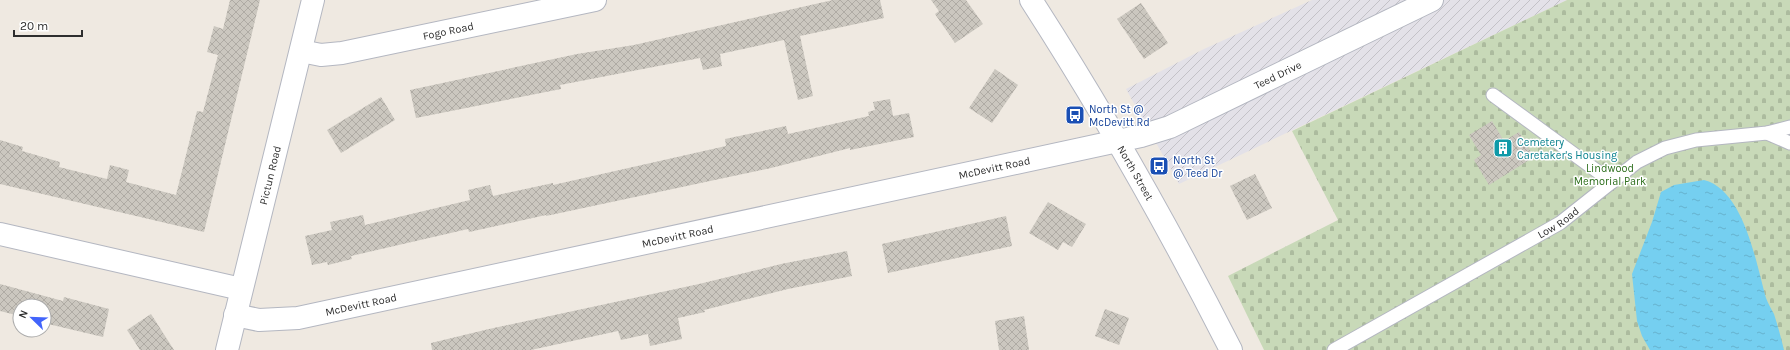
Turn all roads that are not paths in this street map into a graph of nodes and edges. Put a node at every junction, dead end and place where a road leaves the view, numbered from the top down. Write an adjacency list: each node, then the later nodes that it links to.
1 (313, 0): 5 (street, Pictun Road)
2 (594, 0): 5 (street, Fogo Road)
3 (1031, 0): 9 (street, North Street)
4 (1432, 0): 9 (street, Teed Drive)
5 (301, 51): 13 (street, Pictun Road)
6 (1494, 95): 11 (lane)
7 (1790, 127): 8 (lane, Low Road)
8 (1767, 133): 10 (lane); 11 (lane, Low Road)
9 (1119, 142): 14 (street, McDevitt Road); 16 (street, North Street)
10 (1790, 143)
11 (1612, 182): 17 (lane, Low Road)
12 (0, 234): 13 (street)
13 (241, 289): 14 (street, Pictun Road)
14 (235, 315): 15 (street, Pictun Road)
15 (226, 350)
16 (1231, 350)
17 (1334, 350)

